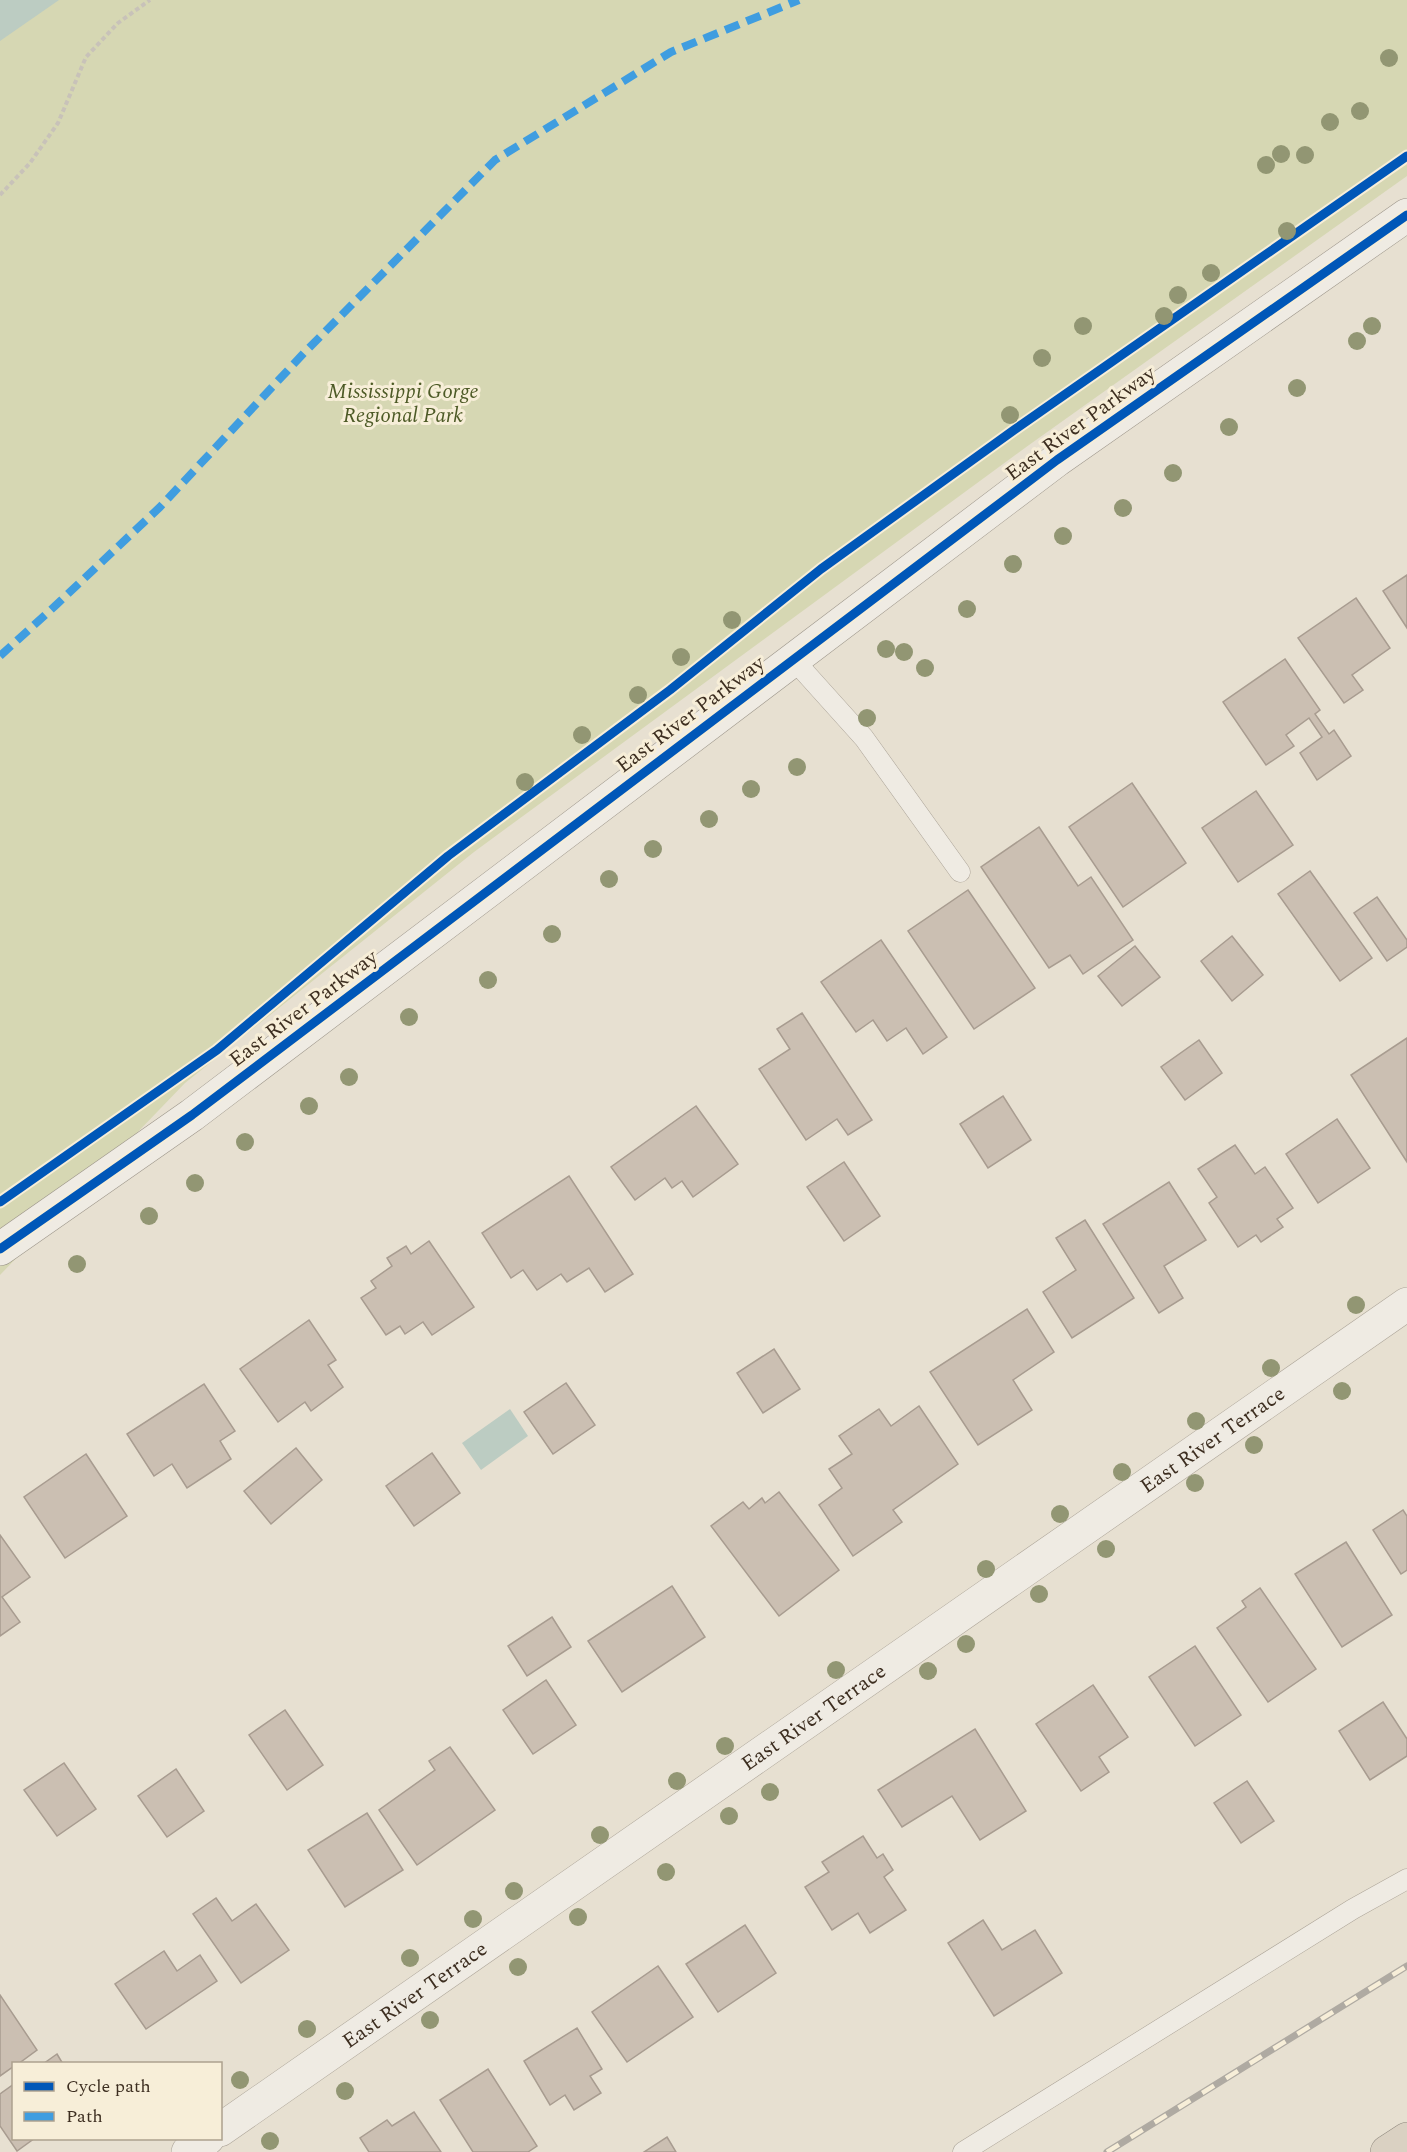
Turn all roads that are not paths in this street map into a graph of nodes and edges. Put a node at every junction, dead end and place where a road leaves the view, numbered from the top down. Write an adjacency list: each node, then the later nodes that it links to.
1 (1407, 215): 2 (street, East River Parkway)
2 (793, 659): 3 (lane); 4 (street, East River Parkway)
3 (960, 872)
4 (0, 1249)
5 (1407, 1304): 7 (street, East River Terrace)
6 (1407, 1879): 11 (lane)
7 (222, 2129)
8 (1407, 2139): 12 (highway)
9 (206, 2140): 10 (street)
10 (188, 2152)
11 (963, 2152)
12 (1387, 2152)

